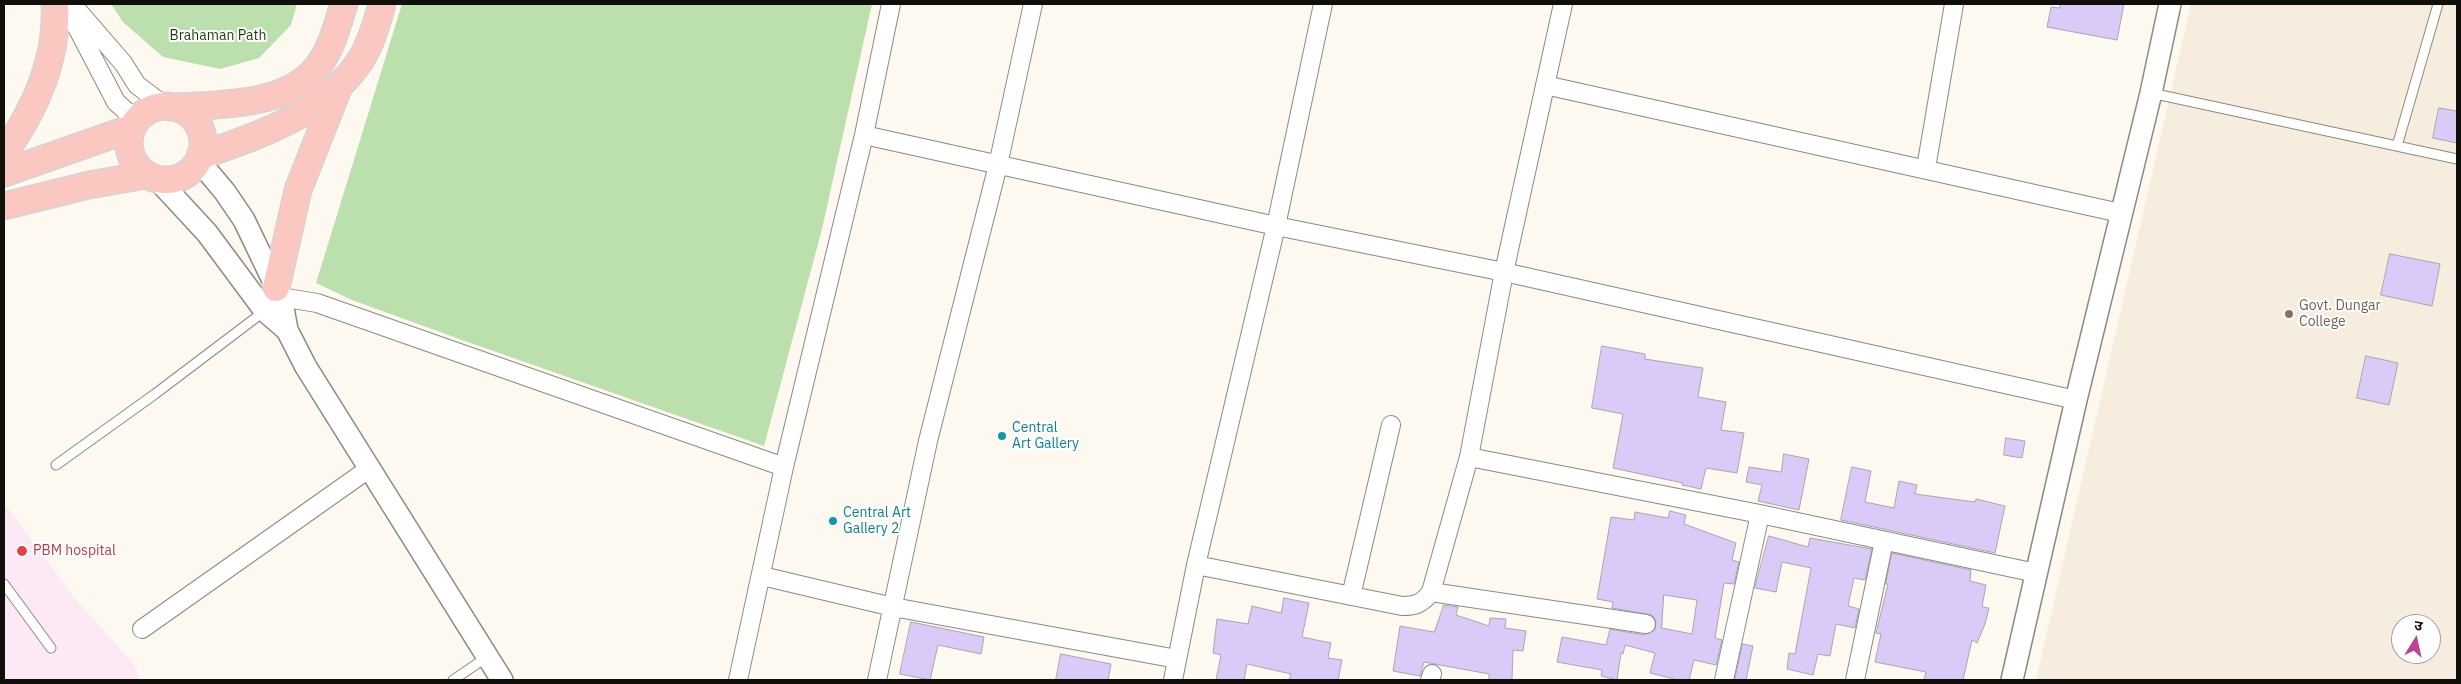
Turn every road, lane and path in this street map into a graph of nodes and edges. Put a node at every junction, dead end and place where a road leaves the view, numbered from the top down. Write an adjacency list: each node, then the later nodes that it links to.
1 (55, 4): 20 (main road)
2 (65, 4): 17 (street)
3 (72, 4): 16 (street)
4 (344, 4): 16 (main road)
5 (382, 4): 14 (main road)
6 (891, 4): 18 (street)
7 (1033, 4): 23 (street)
8 (1324, 4): 29 (street)
9 (1563, 4): 13 (street)
10 (1954, 4): 24 (street)
11 (2170, 4): 15 (street)
12 (2438, 4): 19 (lane)
13 (1545, 85): 24 (street); 30 (street)
14 (340, 86): 21 (main road); 31 (main road)
15 (2151, 93): 19 (lane); 28 (street)
16 (168, 107): 17 (main road); 21 (main road)
17 (134, 124): 25 (main road); 26 (main road)
18 (864, 135): 23 (street); 36 (street)
19 (2397, 146): 22 (lane)
20 (4, 153)
21 (200, 159): 26 (main road); 31 (street)
22 (2457, 159)
23 (998, 165): 29 (street); 46 (street)
24 (1926, 168): 28 (street)
25 (4, 173)
26 (152, 177): 27 (main road); 31 (street)
27 (4, 206)
28 (2120, 213): 32 (street)
29 (1276, 226): 30 (street); 40 (street)
30 (1504, 272): 32 (street); 34 (street)
31 (274, 299): 35 (lane); 36 (street); 37 (street)
32 (2076, 400): 41 (street)
33 (1391, 424): 45 (street)
34 (1469, 457): 38 (street); 44 (street)
35 (56, 465)
36 (784, 467): 42 (street)
37 (370, 468): 48 (street); 50 (street)
38 (1760, 514): 39 (street); 57 (street)
39 (1884, 541): 41 (street); 58 (street)
40 (1196, 565): 45 (street); 51 (street)
41 (2036, 573): 59 (street)
42 (762, 576): 46 (street); 54 (street)
43 (4, 584): 49 (lane)
44 (1431, 592): 45 (street); 47 (street)
45 (1351, 596)
46 (893, 607): 51 (street); 55 (street)
47 (1646, 624)
48 (142, 630)
49 (51, 648)
50 (487, 657): 52 (lane); 53 (street)
51 (1177, 660): 56 (street)
52 (453, 680)
53 (502, 680)
54 (738, 680)
55 (877, 680)
56 (1173, 680)
57 (1724, 680)
58 (1855, 680)
59 (2012, 680)

